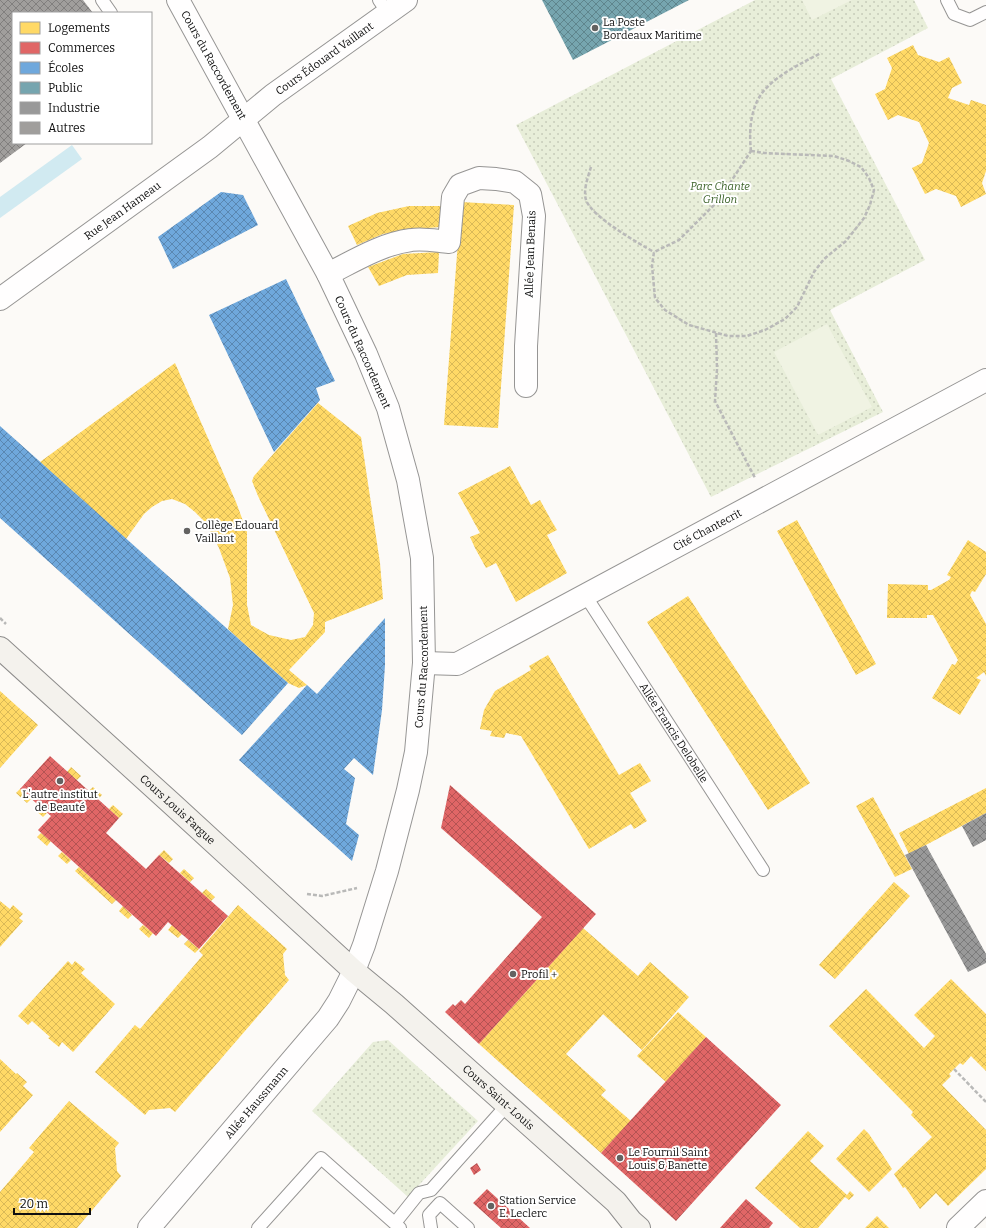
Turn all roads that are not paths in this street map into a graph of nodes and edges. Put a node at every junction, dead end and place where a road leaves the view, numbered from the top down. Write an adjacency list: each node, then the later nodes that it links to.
1 (102, 0): 6 (lane)
2 (178, 0): 8 (street, Cours du Raccordement)
3 (406, 0): 5 (street, Cours Édouard Vaillant)
4 (947, 0): 7 (lane)
5 (383, 6): 8 (street, Cours Édouard Vaillant)
6 (110, 12)
7 (986, 12)
8 (244, 120): 9 (street, Cours du Raccordement); 10 (street, Rue Jean Hameau)
9 (328, 274): 12 (street, Allée Jean Benais); 15 (street, Cours du Raccordement)
10 (0, 299)
11 (986, 380): 13 (street, Cité Chantecrit)
12 (526, 386)
13 (584, 595): 15 (street, Cité Chantecrit); 16 (lane, Allée Francis Delobelle)
14 (0, 648): 17 (main road, Cours Louis Fargue)
15 (424, 663): 17 (street, Cours du Raccordement)
16 (763, 870)
17 (354, 971): 18 (main road, Cours Saint-Louis); 22 (street, Allée Haussmann)
18 (507, 1106): 20 (lane); 21 (main road, Cours Saint-Louis)
19 (986, 1200): 26 (street)
20 (398, 1226): 23 (lane)
21 (631, 1226)
22 (149, 1228)
23 (258, 1228)
24 (431, 1228): 25 (lane)
25 (468, 1228)
26 (958, 1228)

